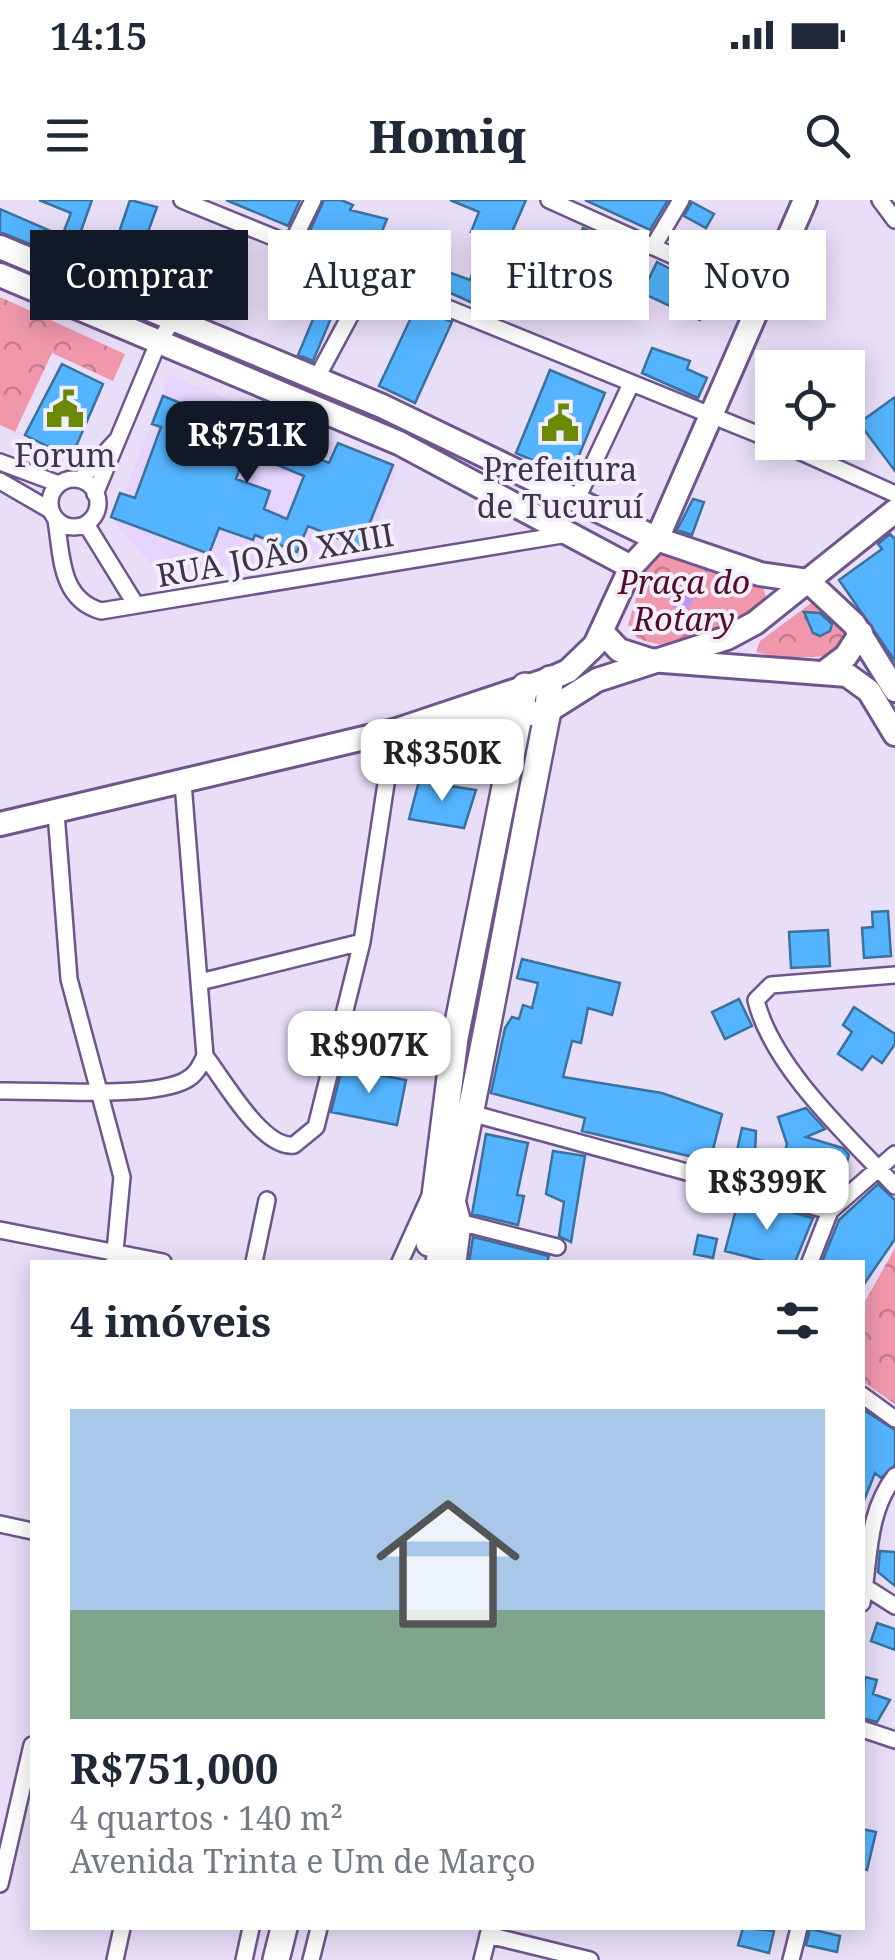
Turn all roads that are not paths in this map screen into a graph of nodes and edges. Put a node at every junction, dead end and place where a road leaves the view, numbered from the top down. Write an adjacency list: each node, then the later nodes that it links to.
1 (182, 200): 10 (street)
2 (313, 200): 8 (street)
3 (549, 200): 11 (street)
4 (681, 200): 11 (street)
5 (805, 200): 9 (street)
6 (880, 200): 7 (street)
7 (895, 220)
8 (298, 230)
9 (793, 230)
10 (268, 234)
11 (653, 247): 13 (street)
12 (0, 248): 14 (street)
13 (669, 254)
14 (30, 260)
15 (0, 275): 20 (street)
16 (451, 310): 22 (street)
17 (173, 320): 20 (street); 21 (street)
18 (347, 320): 21 (street)
19 (755, 320): 23 (street)
20 (158, 344): 25 (street); 37 (street)
21 (315, 381): 33 (street)
22 (631, 384): 23 (street); 33 (street)
23 (712, 414): 24 (street); 38 (street)
24 (755, 432)
25 (116, 441): 28 (street); 31 (street)
26 (819, 460): 32 (street)
27 (0, 462): 30 (street)
28 (80, 480): 30 (street); 31 (street)
29 (0, 481): 35 (street)
30 (59, 484): 35 (street)
31 (96, 494): 36 (street)
32 (895, 494)
33 (576, 503): 38 (street)
34 (895, 510): 40 (street)
35 (53, 515): 36 (street); 41 (street, RUA JOÃO XXIII)
36 (86, 524): 41 (street)
37 (568, 534): 39 (street); 41 (street, RUA JOÃO XXIII)
38 (657, 539): 39 (street); 40 (street)
39 (631, 567): 42 (street)
40 (808, 581): 43 (street); 44 (street)
41 (136, 604)
42 (603, 633): 44 (street); 46 (street)
43 (861, 633): 45 (street); 47 (street)
44 (650, 660): 45 (street); 48 (street)
45 (825, 672): 52 (street)
46 (538, 682): 48 (main road); 49 (street); 50 (main road)
47 (895, 690)
48 (548, 710): 50 (street); 60 (main road)
49 (433, 714): 50 (street); 51 (street)
50 (519, 716): 59 (main road)
51 (394, 731): 53 (street); 56 (street)
52 (895, 734)
53 (182, 784): 54 (street); 58 (street)
54 (56, 812): 55 (street); 62 (street)
55 (0, 824)
56 (362, 942): 58 (street); 61 (street)
57 (895, 976): 66 (street)
58 (200, 982): 61 (street)
59 (455, 1038): 60 (main road); 68 (main road)
60 (482, 1041): 64 (main road)
61 (205, 1056): 62 (street)
62 (102, 1089): 63 (street); 74 (street)
63 (0, 1091)
64 (474, 1114): 68 (main road); 70 (street)
65 (895, 1154): 66 (street)
66 (876, 1166): 67 (street); 70 (street)
67 (895, 1186)
68 (445, 1188): 71 (street); 76 (street); 77 (main road); 78 (main road)
69 (268, 1200): 75 (street)
70 (830, 1211): 80 (street)
71 (463, 1224): 73 (street); 79 (street)
72 (0, 1230): 74 (street)
73 (557, 1247)
74 (115, 1258)
75 (254, 1260)
76 (401, 1260)
77 (427, 1260)
78 (438, 1260)
79 (458, 1260)
80 (811, 1260)
81 (865, 1397): 82 (street)
82 (895, 1419)
83 (895, 1476): 86 (street)
84 (0, 1524): 85 (street)
85 (30, 1531)
86 (865, 1578)
87 (865, 1587): 88 (street)
88 (895, 1606)
89 (865, 1730): 90 (street)
90 (895, 1740)
91 (30, 1768): 92 (street)
92 (25, 1826): 93 (street)
93 (0, 1884)
94 (122, 1930): 100 (street)
95 (251, 1930): 101 (street)
96 (284, 1930): 102 (main road)
97 (318, 1930): 103 (street)
98 (798, 1930): 106 (street)
99 (489, 1931): 104 (street); 105 (street)
100 (115, 1960)
101 (244, 1960)
102 (276, 1960)
103 (311, 1960)
104 (482, 1960)
105 (590, 1960)
106 (791, 1960)

